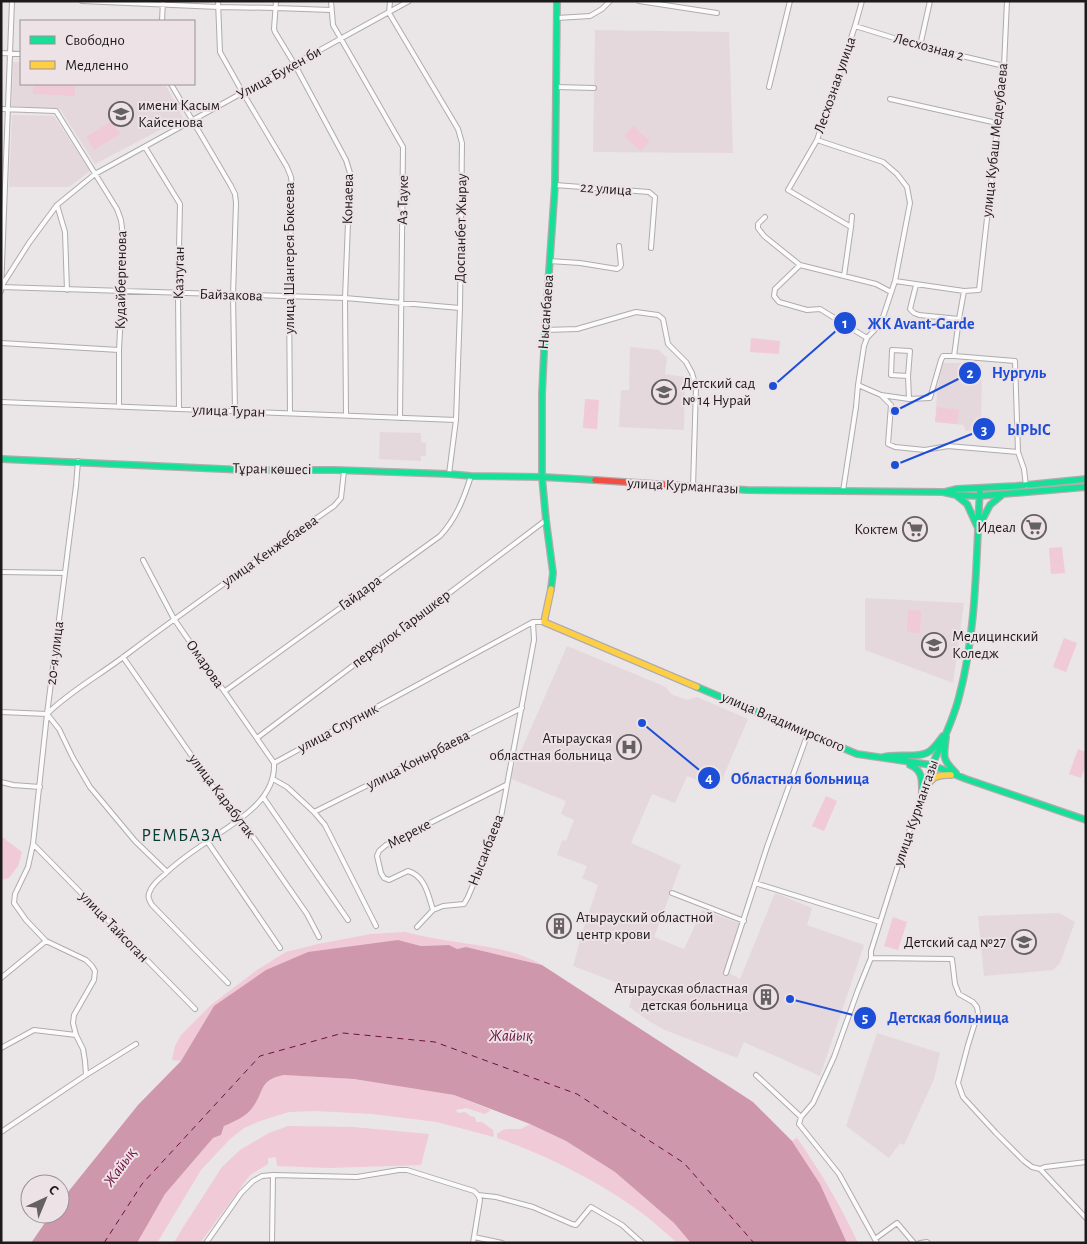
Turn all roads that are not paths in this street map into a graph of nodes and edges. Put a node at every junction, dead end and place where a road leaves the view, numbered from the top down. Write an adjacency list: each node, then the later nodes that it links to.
1 (12, 1): 28 (street)
2 (82, 1): 15 (street)
3 (218, 1): 17 (street, улица Шангерея Бокеева)
4 (276, 1): 18 (street, Конаева)
5 (331, 1): 19 (street, Аз Тауке)
6 (390, 1): 20 (street)
7 (409, 1): 20 (street, Улица Букен би)
8 (557, 1): 22 (street, Нысанбаева)
9 (610, 1): 22 (street)
10 (639, 1): 21 (street)
11 (790, 1): 34 (street)
12 (862, 1): 24 (street, Лесхозная улица)
13 (930, 1): 26 (street)
14 (1007, 1): 31 (street, улица Кубаш Медеубаева)
15 (108, 2): 16 (street)
16 (163, 3): 17 (street); 23 (street)
17 (218, 7): 18 (street); 36 (street, улица Шангерея Бокеева)
18 (276, 8): 19 (street); 30 (street, Конаева)
19 (332, 10): 25 (street, Аз Тауке)
20 (389, 13): 25 (street, Улица Букен би); 69 (street, Доспанбет Жырау)
21 (717, 13)
22 (557, 18): 33 (street, Нысанбаева)
23 (162, 20)
24 (855, 26): 26 (street, Лесхозная 2); 42 (street, Лесхозная улица)
25 (341, 40): 30 (street, Улица Букен би); 68 (street, Аз Тауке)
26 (920, 46): 31 (street, Лесхозная 2)
27 (1, 53): 28 (street)
28 (10, 53): 29 (street); 39 (street)
29 (20, 54)
30 (294, 65): 36 (street, Улица Букен би); 67 (street, Конаева)
31 (1004, 66): 41 (street, улица Кубаш Медеубаева)
32 (172, 85): 40 (street)
33 (556, 87): 35 (street); 46 (street, Нысанбаева)
34 (769, 87)
35 (594, 88)
36 (243, 93): 40 (street, Улица Букен би); 66 (street, улица Шангерея Бокеева)
37 (890, 99): 41 (street)
38 (1, 109): 39 (street)
39 (8, 109): 44 (street); 45 (street, Кудайбергенова)
40 (192, 121): 43 (street, Улица Букен би); 65 (street)
41 (997, 123): 62 (street, улица Кубаш Медеубаева)
42 (817, 140): 50 (street); 57 (street, Лесхозная улица)
43 (145, 147): 45 (street, Улица Букен би); 64 (street, Казтуган)
44 (4, 174): 51 (street)
45 (95, 174): 47 (street, Улица Букен би); 61 (street, Кудайбергенова)
46 (555, 185): 53 (street, 22 улица); 54 (street, Нысанбаева)
47 (57, 206): 59 (street, Улица Букен би); 60 (street)
48 (765, 216): 55 (street)
49 (852, 216): 50 (street)
50 (851, 227): 56 (street)
51 (2, 232): 59 (street)
52 (619, 246): 54 (street)
53 (651, 248)
54 (549, 261): 71 (street, Нысанбаева)
55 (800, 265): 56 (street); 72 (street)
56 (844, 276): 63 (street)
57 (895, 281): 58 (street); 63 (street, Лесхозная улица)
58 (916, 285): 62 (street); 70 (street)
59 (1, 289): 60 (street, Байзакова)
60 (67, 290): 61 (street, Байзакова)
61 (122, 291): 64 (street, Байзакова); 74 (street, Кудайбергенова)
62 (964, 291): 70 (street)
63 (891, 292): 72 (street, Лесхозная улица)
64 (178, 293): 65 (street, Байзакова); 82 (street, Казтуган)
65 (233, 295): 66 (street, Байзакова); 83 (street)
66 (289, 296): 67 (street, Байзакова); 84 (street, улица Шангерея Бокеева)
67 (345, 298): 68 (street, Байзакова); 85 (street, Конаева)
68 (402, 303): 69 (street, Байзакова); 86 (street, Аз Тауке)
69 (460, 308): 87 (street, Доспанбет Жырау)
70 (959, 319): 75 (street)
71 (545, 330): 94 (street, Нысанбаева); 97 (street)
72 (867, 338): 77 (street, Лесхозная улица)
73 (1, 343): 74 (street)
74 (119, 350): 81 (street, Кудайбергенова)
75 (954, 356): 79 (street); 88 (street)
76 (908, 376): 76 (street); 79 (street)
77 (858, 384): 78 (street); 100 (street, Лесхозная улица)
78 (881, 395): 79 (street); 88 (street)
79 (909, 398)
80 (1, 402): 81 (street, улица Туран)
81 (119, 407): 82 (street, улица Туран)
82 (179, 409): 83 (street, улица Туран)
83 (235, 411): 84 (street, улица Туран)
84 (290, 413): 85 (street, улица Туран)
85 (346, 415): 86 (street, улица Туран)
86 (400, 418): 87 (street, улица Туран)
87 (456, 420): 92 (street, Доспанбет Жырау)
88 (1018, 452): 96 (street)
89 (1, 459): 90 (street, Тұран көшесі)
90 (78, 461): 91 (street, Тұран көшесі); 110 (street, 20-я улица)
91 (344, 470): 92 (street, Тұран көшесі); 111 (street, улица Кенжебаева)
92 (449, 474): 93 (street, Тұран көшесі)
93 (471, 476): 94 (street, Тұран көшесі); 115 (street, Гайдара)
94 (542, 477): 97 (street, улица Курмангазы); 106 (street, Нысанбаева)
95 (1086, 479): 96 (street, улица Курмангазы)
96 (1026, 485): 99 (street, улица Курмангазы); 102 (street)
97 (692, 487): 100 (street, улица Курмангазы)
98 (1086, 487): 102 (street, улица Курмангазы)
99 (980, 488): 101 (street, улица Курмангазы); 105 (street, улица Курмангазы)
100 (843, 491): 101 (street, улица Курмангазы)
101 (943, 492): 104 (street, улица Курмангазы)
102 (1027, 492): 103 (street, улица Курмангазы)
103 (1005, 494): 105 (street, улица Курмангазы); 107 (street)
104 (956, 495): 105 (street, улица Курмангазы); 107 (street)
105 (979, 496): 107 (street, улица Курмангазы)
106 (546, 520): 113 (street, Нысанбаева); 121 (street, переулок Гарышкер)
107 (978, 528): 120 (street, улица Курмангазы)
108 (143, 560): 111 (street, Омарова)
109 (1, 572): 110 (street)
110 (65, 573): 118 (street, 20-я улица)
111 (174, 619): 114 (street, улица Кенжебаева); 115 (street, Омарова)
112 (533, 622): 113 (street, улица Спутник); 116 (street, Нысанбаева); 123 (street, улица Спутник)
113 (544, 622): 119 (street, улица Владимирского)
114 (123, 657): 118 (street, улица Кенжебаева); 133 (street, улица Карабутак)
115 (224, 691): 121 (street, Омарова)
116 (522, 708): 128 (street, Нысанбаева); 132 (street, улица Конырбаева)
117 (1, 712): 118 (street)
118 (47, 714): 129 (street, 20-я улица); 137 (street)
119 (808, 733): 122 (street, улица Владимирского); 138 (street)
120 (946, 733): 122 (street); 124 (street, улица Курмангазы); 125 (street)
121 (257, 738): 123 (street, Омарова)
122 (881, 758): 124 (street, улица Владимирского); 130 (street)
123 (274, 763): 126 (street)
124 (932, 765): 125 (street, улица Владимирского); 130 (street, улица Курмангазы)
125 (958, 776): 130 (street); 134 (street, улица Владимирского)
126 (273, 779): 131 (street); 132 (street)
127 (1, 782): 129 (street)
128 (507, 785): 140 (street, Нысанбаева); 140 (street, Мереке)
129 (40, 787): 136 (street, 20-я улица)
130 (922, 793): 143 (street, улица Курмангазы)
131 (263, 797): 133 (street); 141 (street)
132 (314, 812): 144 (street)
133 (240, 818): 135 (street); 146 (street, улица Карабутак)
134 (1086, 820)
135 (207, 842): 137 (street); 148 (street)
136 (34, 844): 147 (street, 20-я улица); 153 (street, улица Тайсоган)
137 (167, 872): 152 (street)
138 (755, 883): 142 (street); 143 (street)
139 (672, 893): 142 (street)
140 (433, 910): 145 (street)
141 (348, 920)
142 (744, 921): 150 (street)
143 (880, 922): 149 (street, улица Курмангазы)
144 (376, 926)
145 (417, 927)
146 (319, 937)
147 (46, 941): 151 (street); 154 (street)
148 (280, 948)
149 (871, 958): 159 (street, улица Курмангазы); 162 (street)
150 (726, 973)
151 (1, 978)
152 (228, 984)
153 (195, 1009)
154 (76, 1035): 156 (street); 157 (street)
155 (136, 1044): 157 (street)
156 (1, 1048)
157 (86, 1075): 160 (street)
158 (756, 1075): 159 (street)
159 (802, 1117): 167 (street)
160 (1, 1132)
161 (1086, 1162): 162 (street)
162 (1040, 1168): 165 (street)
163 (273, 1175): 164 (street); 168 (street); 169 (street)
164 (478, 1195): 166 (street); 172 (street)
165 (1086, 1218)
166 (474, 1237): 170 (street); 171 (street)
167 (876, 1241): 173 (street)
168 (206, 1243)
169 (272, 1243)
170 (473, 1243)
171 (502, 1243)
172 (642, 1243)
173 (914, 1243)
174 (920, 1243): 175 (street)
175 (928, 1243)

